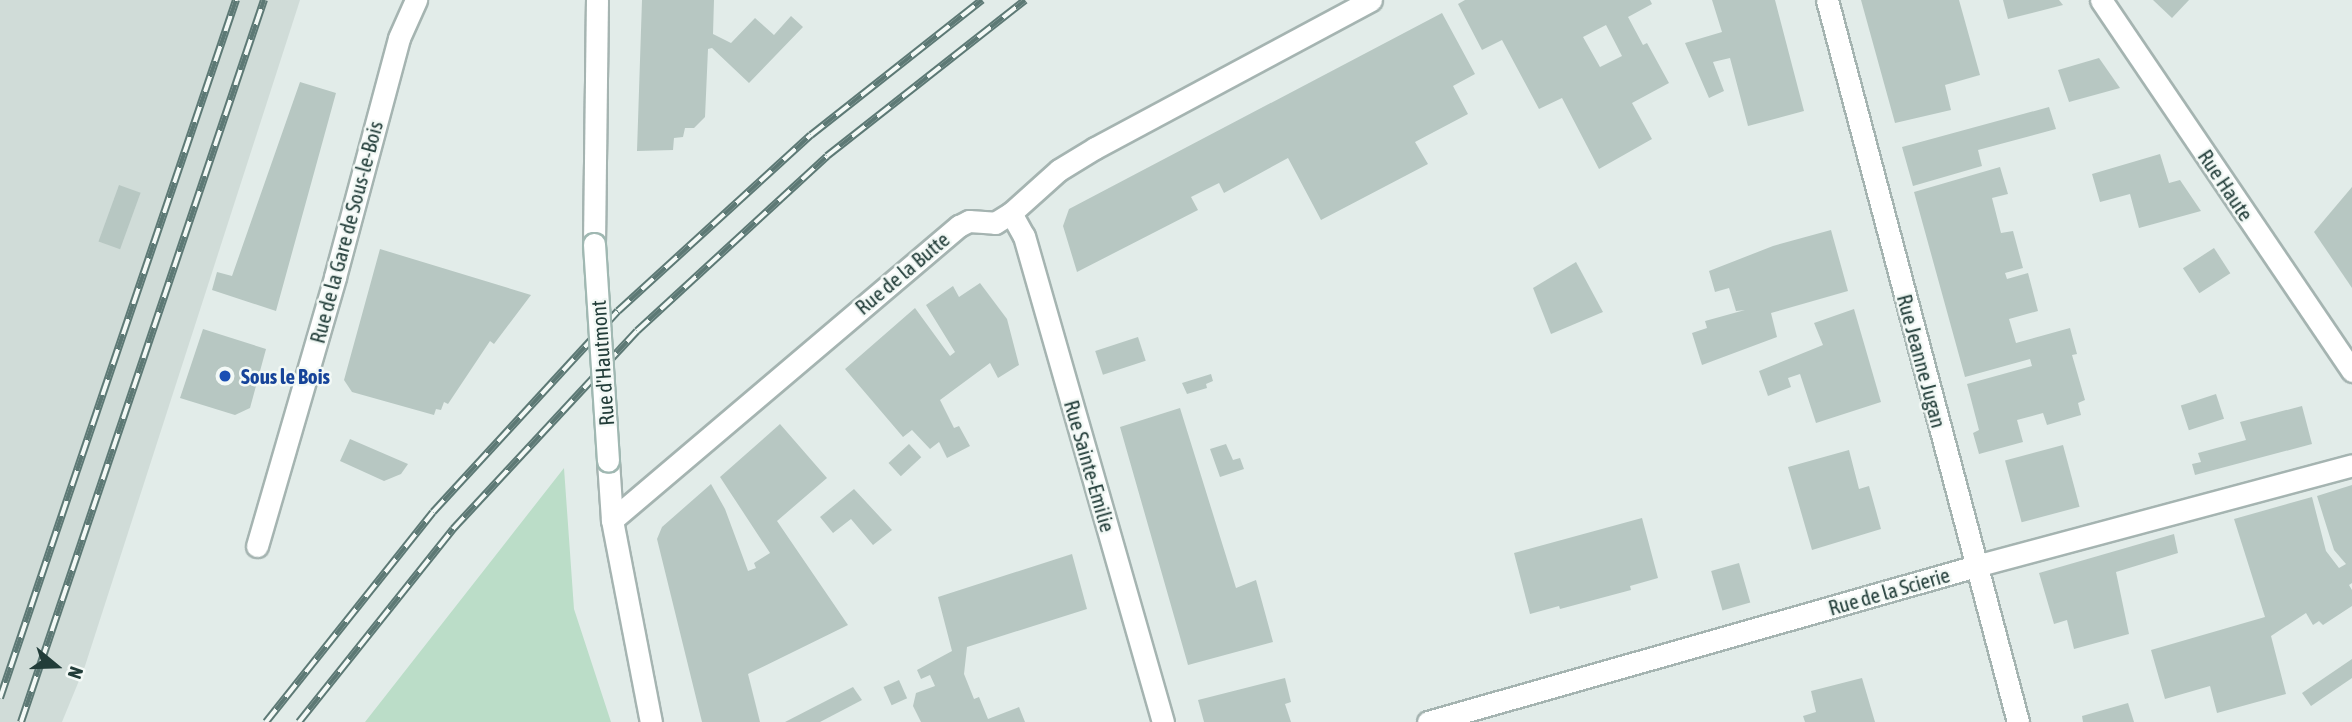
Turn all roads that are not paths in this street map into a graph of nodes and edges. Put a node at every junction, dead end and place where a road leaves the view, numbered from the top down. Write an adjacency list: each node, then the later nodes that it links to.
1 (416, 0): 10 (street, Rue de la Gare de Sous-le-Bois)
2 (597, 0): 9 (street, Rue d'Hautmont, bridge)
3 (1371, 0): 6 (street, Rue de la Butte)
4 (1828, 0): 11 (street, Rue Jeanne Jugan)
5 (2101, 0): 7 (street, Rue Haute)
6 (1011, 213): 9 (street, Rue de la Butte); 13 (street, Rue Sainte-Emilie)
7 (2352, 371)
8 (2352, 465): 11 (street, Rue de la Scierie)
9 (612, 520): 12 (street, Rue d'Hautmont)
10 (257, 546)
11 (1976, 566): 14 (street, Rue de la Scierie); 15 (street, Rue Jeanne Jugan)
12 (651, 722)
13 (1163, 722)
14 (1428, 722)
15 (2018, 722)

